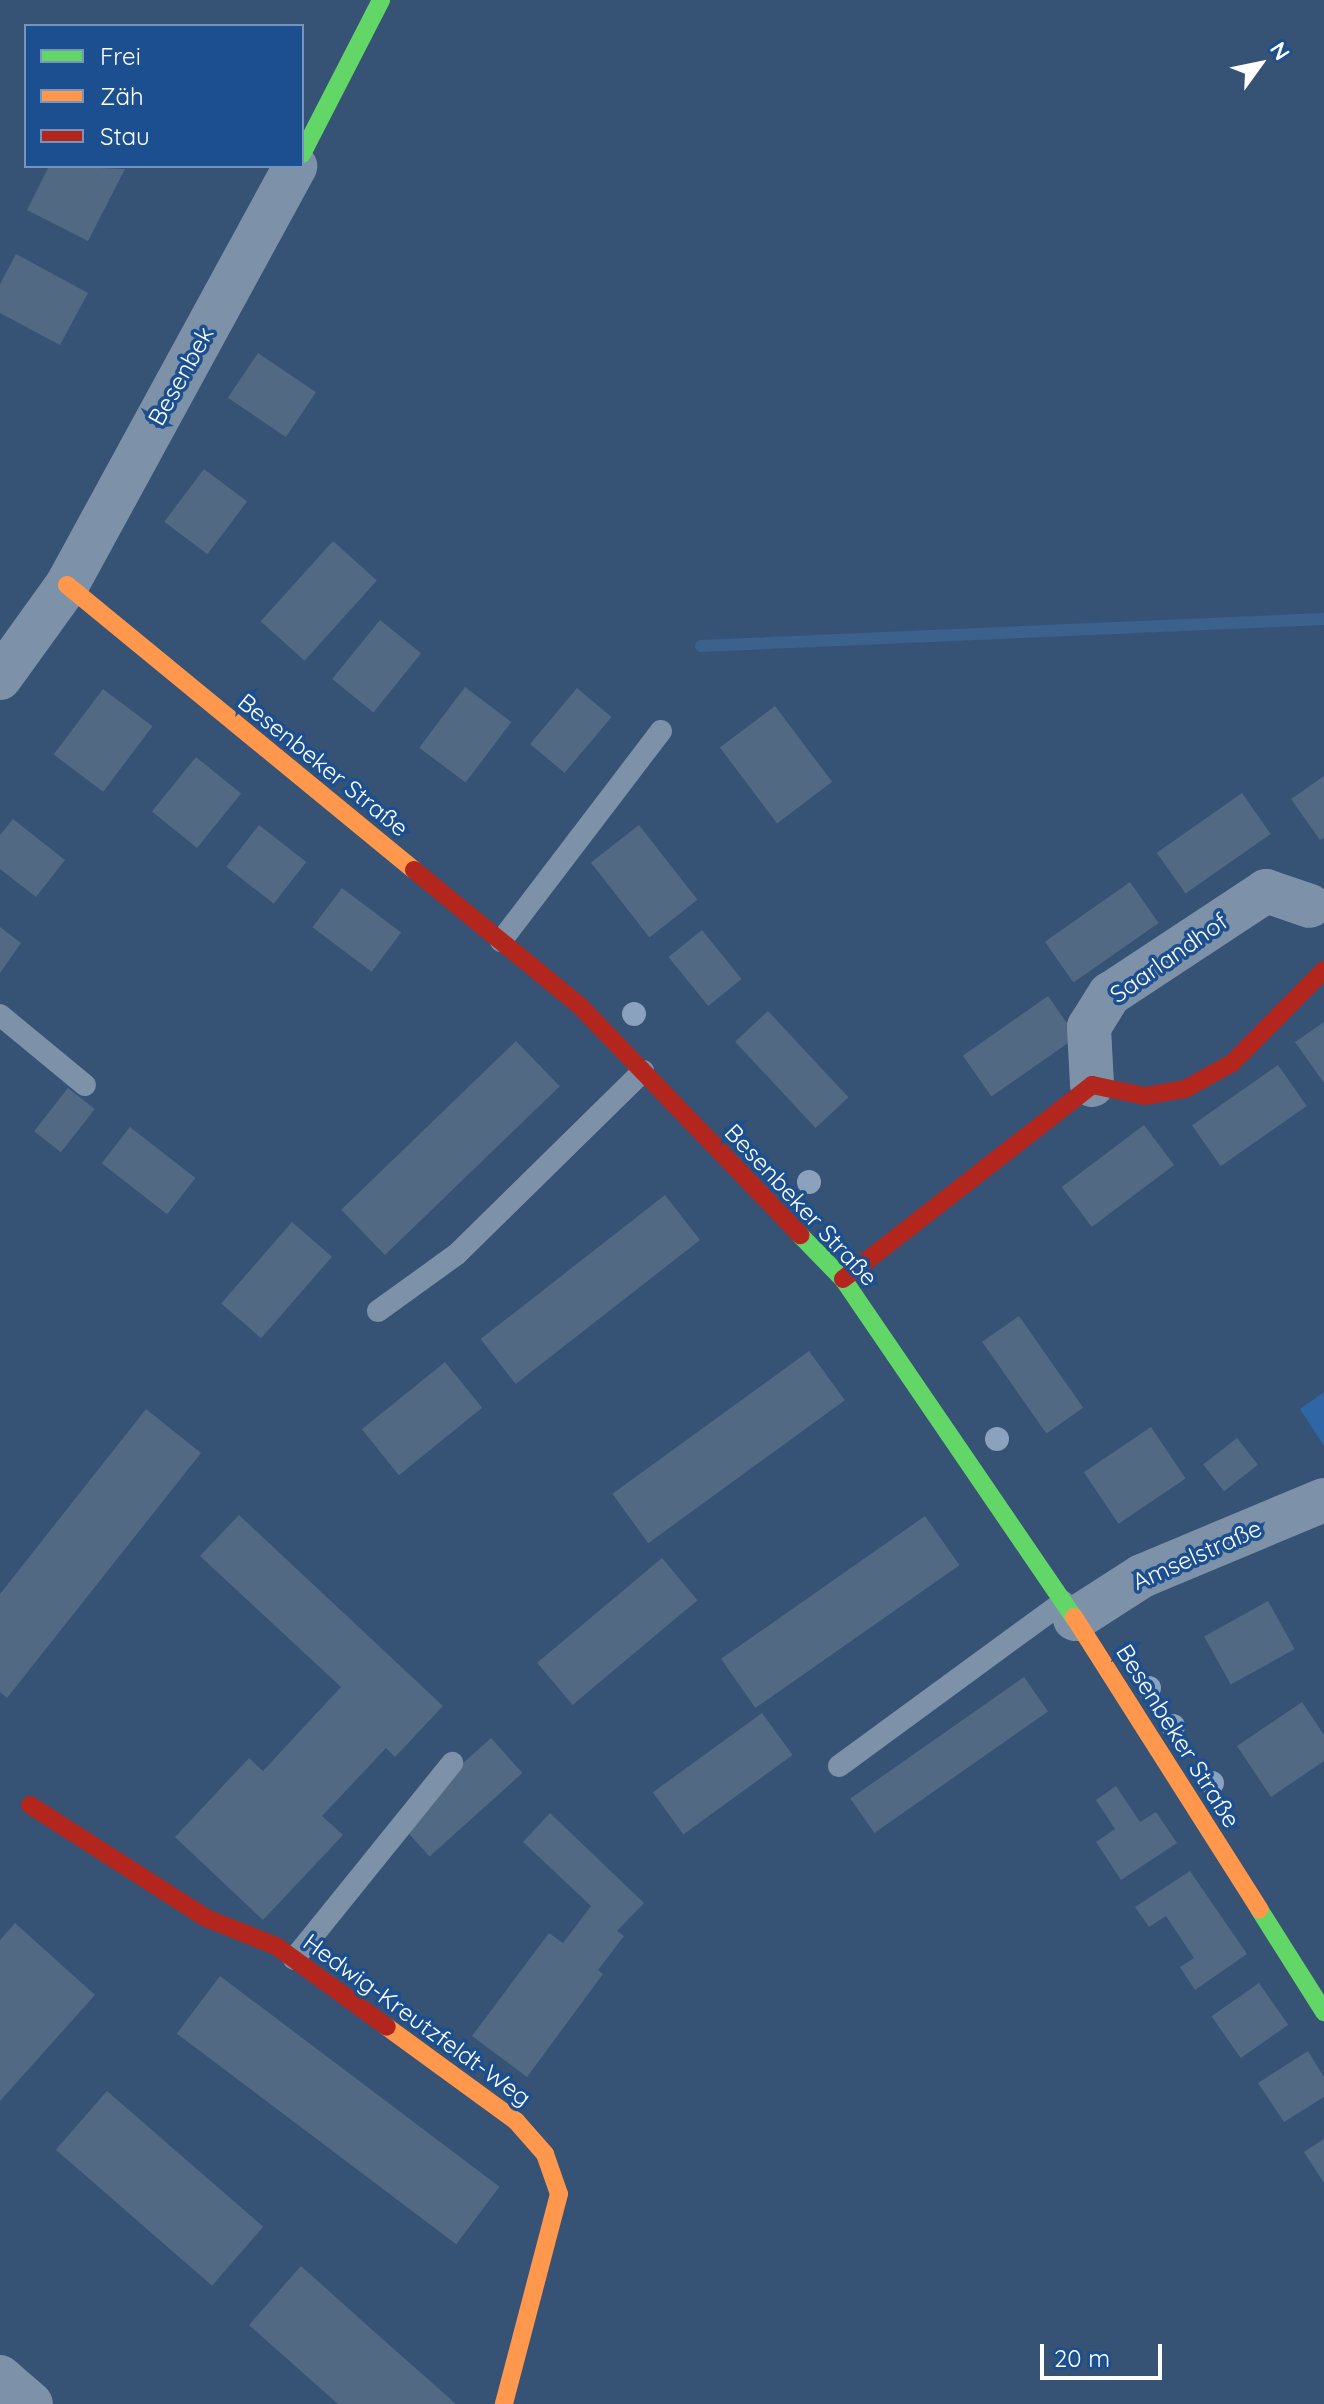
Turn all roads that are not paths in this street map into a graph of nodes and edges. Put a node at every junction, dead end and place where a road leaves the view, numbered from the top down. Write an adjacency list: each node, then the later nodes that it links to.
1 (381, 0): 2 (street)
2 (304, 150)
3 (294, 168): 4 (street, Besenbek)
4 (67, 585): 5 (street, Besenbek); 8 (street, Besenbeker Straße)
5 (0, 678)
6 (661, 731): 8 (lane)
7 (1319, 912): 13 (street, Saarlandhof)
8 (501, 941): 11 (street, Besenbeker Straße)
9 (1324, 970): 13 (street)
10 (0, 1015): 12 (lane)
11 (643, 1071): 14 (street, Besenbeker Straße); 15 (lane)
12 (85, 1085)
13 (1092, 1085): 14 (street)
14 (843, 1279): 17 (street, Besenbeker Straße)
15 (378, 1311)
16 (1324, 1500): 17 (street, Amselstraße)
17 (1069, 1610): 19 (lane); 22 (street, Besenbeker Straße)
18 (452, 1763): 21 (lane)
19 (839, 1766)
20 (30, 1805): 21 (street, Hedwig-Kreutzfeldt-Weg)
21 (294, 1959): 25 (street, Hedwig-Kreutzfeldt-Weg)
22 (1324, 2012)
23 (0, 2377): 24 (street)
24 (31, 2404)
25 (504, 2404)

